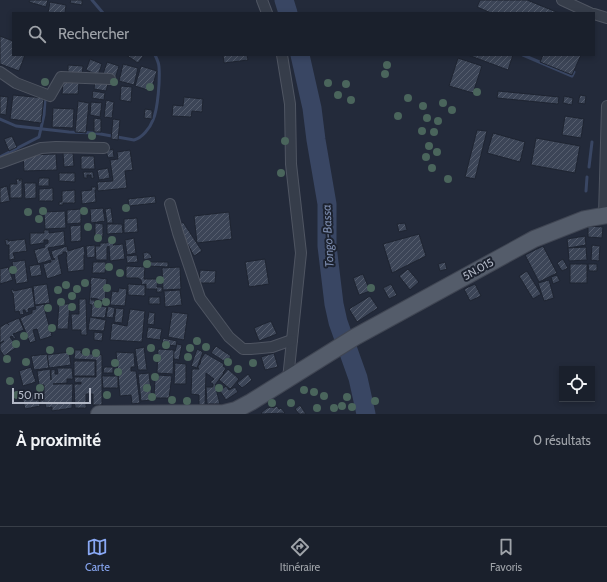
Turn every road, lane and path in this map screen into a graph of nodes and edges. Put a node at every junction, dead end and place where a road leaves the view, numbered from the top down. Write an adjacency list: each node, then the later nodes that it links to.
1 (262, 0): 3 (street)
2 (562, 0): 4 (street)
3 (267, 12)
4 (588, 12)
5 (595, 14): 6 (street)
6 (607, 18)
7 (282, 56): 15 (street)
8 (0, 72): 9 (street)
9 (110, 79)
10 (607, 106): 14 (street)
11 (104, 148): 12 (street)
12 (0, 162)
13 (170, 204): 15 (street)
14 (605, 215): 16 (main road, 5N.015)
15 (292, 340): 16 (street)
16 (288, 379): 17 (main road, 5N.015)
17 (99, 414)

